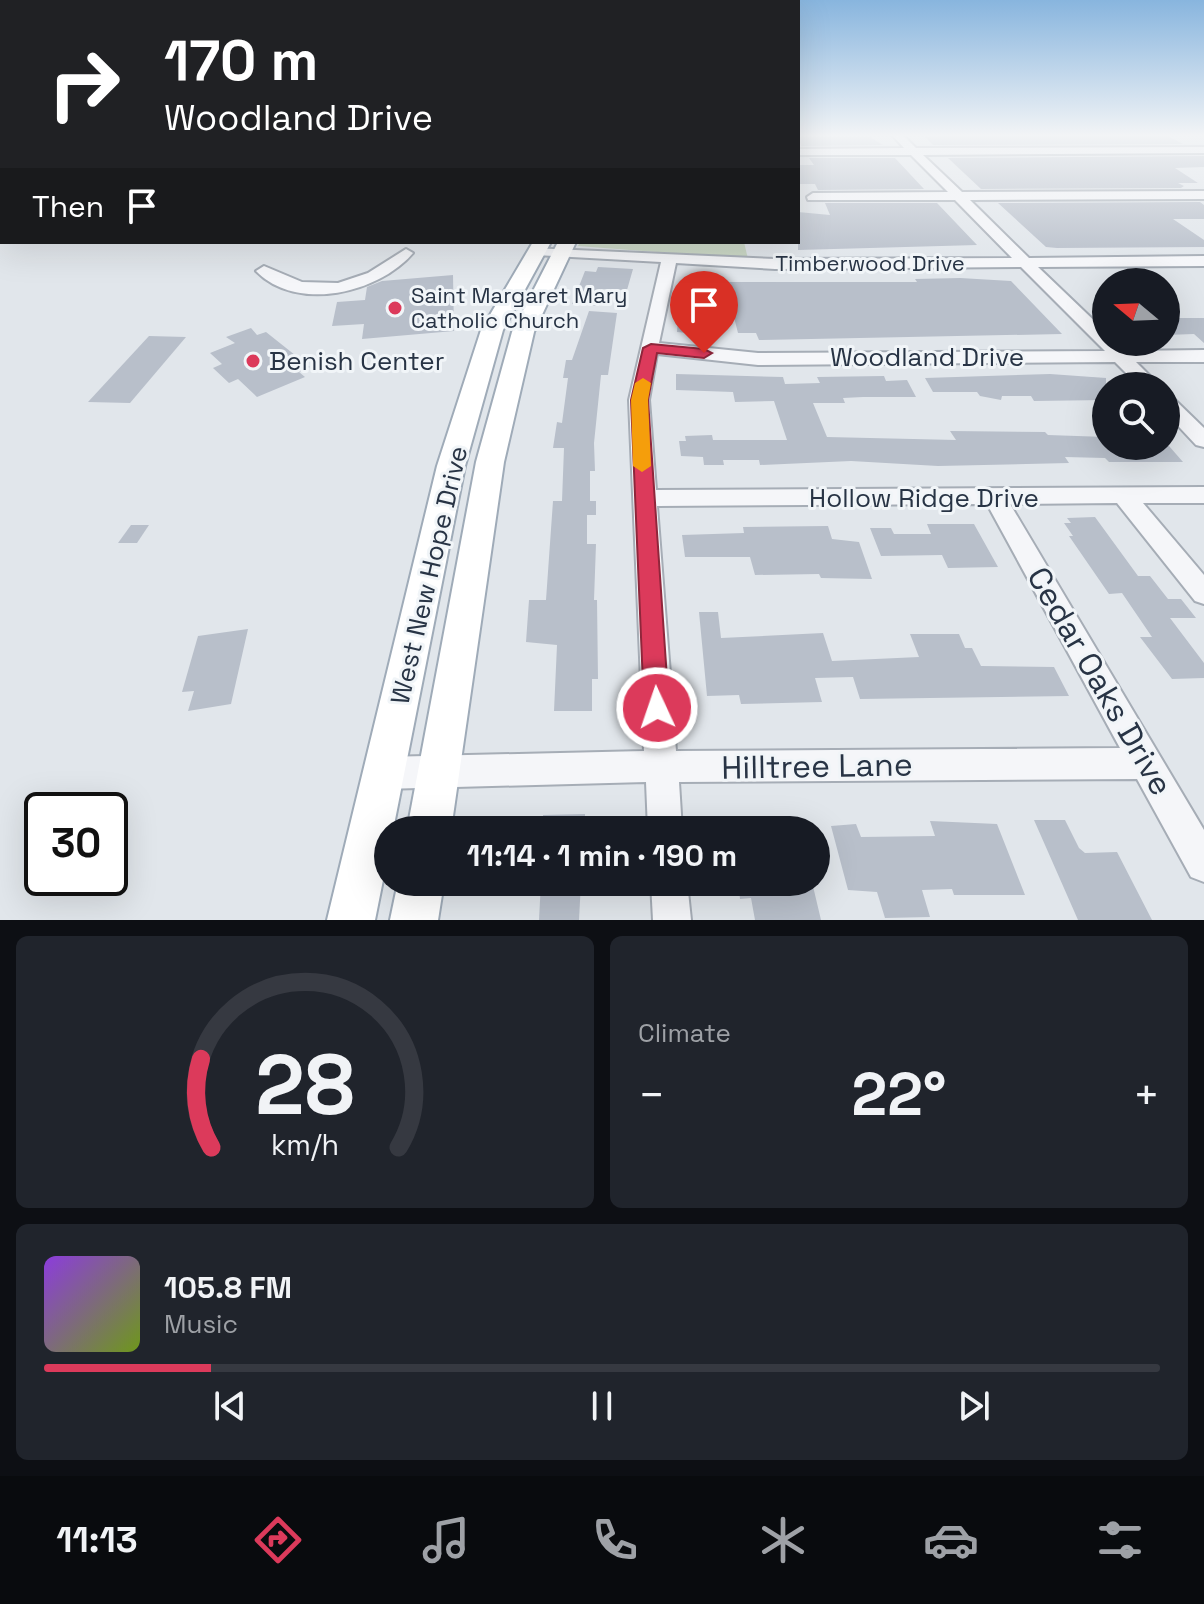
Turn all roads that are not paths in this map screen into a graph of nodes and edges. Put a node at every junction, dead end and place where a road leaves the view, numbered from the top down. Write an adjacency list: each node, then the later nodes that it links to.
1 (942, 179): 3 (street)
2 (1204, 195): 3 (street)
3 (959, 196): 4 (street); 9 (street)
4 (813, 197)
5 (551, 247): 7 (street, Timberwood Drive); 26 (main road, West New Hope Drive); 27 (main road, West New Hope Drive)
6 (406, 253): 10 (street)
7 (670, 261): 9 (street, Timberwood Drive); 12 (street)
8 (1204, 261): 9 (street, Timberwood Drive)
9 (1022, 263): 11 (street)
10 (264, 271)
11 (1092, 329)
12 (651, 348): 13 (street, Woodland Drive); 21 (street)
13 (1120, 356): 16 (street)
14 (1180, 356): 15 (street, Woodland Drive)
15 (1204, 356)
16 (1136, 372)
17 (1180, 416): 18 (street)
18 (1204, 440)
19 (1204, 495): 20 (street, Hollow Ridge Drive)
20 (1124, 496): 22 (street, Hollow Ridge Drive); 23 (street)
21 (644, 498): 22 (street, Hollow Ridge Drive); 25 (street)
22 (995, 498): 24 (street, Cedar Oaks Drive)
23 (1204, 594)
24 (1148, 763): 25 (street, Hilltree Lane); 30 (street, Cedar Oaks Drive)
25 (660, 768): 26 (street, Hilltree Lane); 29 (street)
26 (438, 771): 27 (street, Hilltree Lane); 28 (main road, West New Hope Drive)
27 (383, 773): 33 (main road, West New Hope Drive)
28 (431, 816)
29 (664, 816)
30 (1204, 864)
31 (418, 896): 34 (main road)
32 (670, 896): 35 (street)
33 (351, 920)
34 (414, 920)
35 (672, 920)

